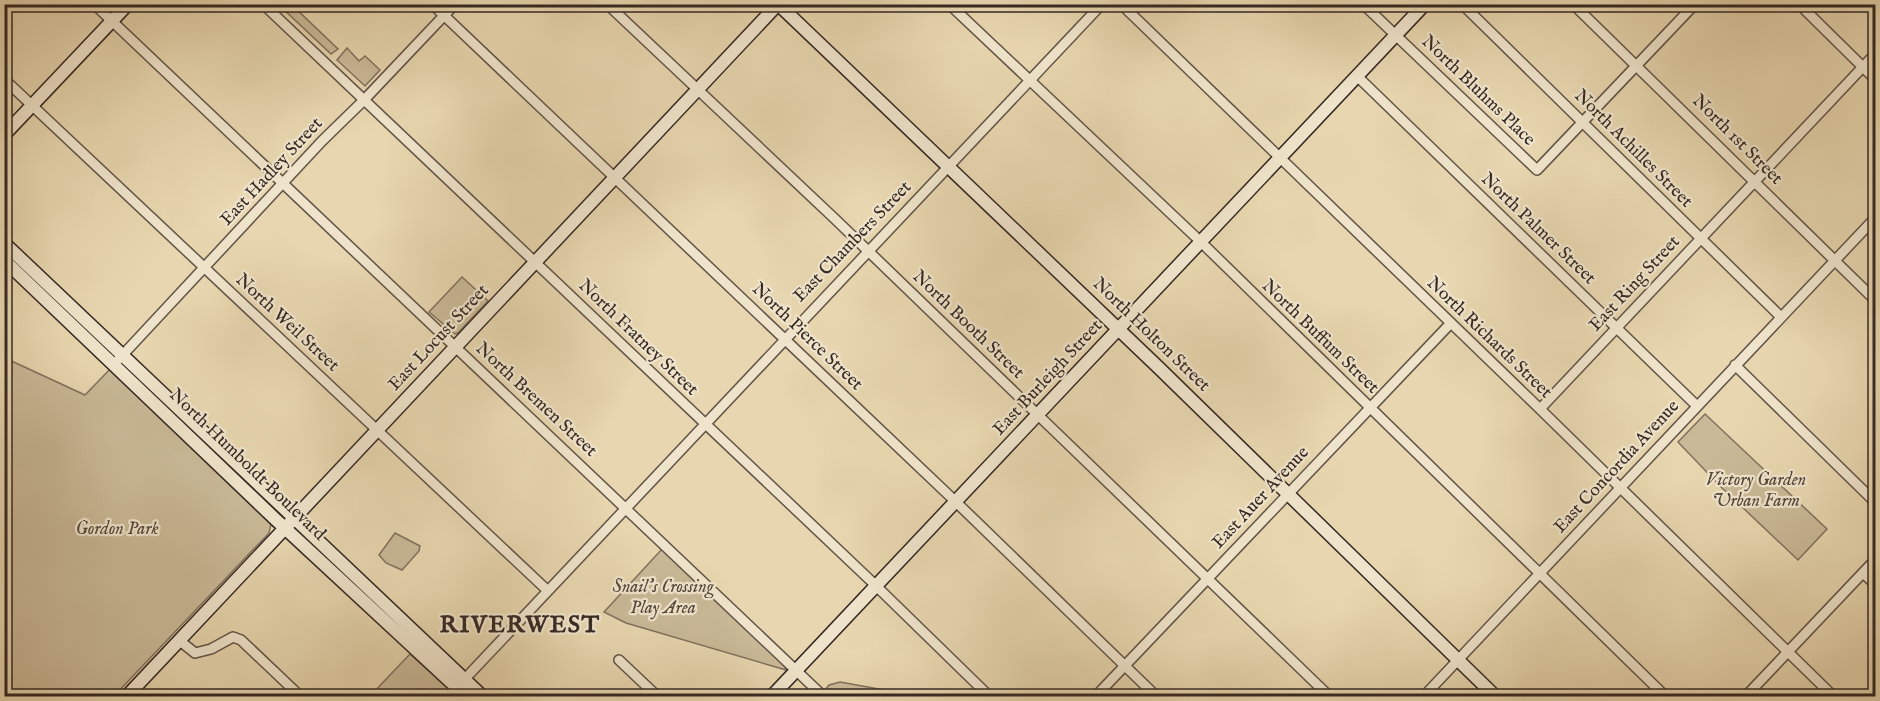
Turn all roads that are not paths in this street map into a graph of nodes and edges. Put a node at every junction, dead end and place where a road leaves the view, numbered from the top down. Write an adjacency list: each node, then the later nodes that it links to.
1 (94, 4): 18 (street, North Bremen Street)
2 (128, 4): 18 (main road)
3 (263, 4): 28 (street, North Fratney Street)
4 (432, 4): 17 (street, North Pierce Street)
5 (454, 4): 17 (street, East Hadley Street)
6 (607, 4): 27 (street, North Booth Street)
7 (778, 4): 27 (main road, East Locust Street); 33 (main road, North Holton Street)
8 (949, 4): 25 (street, North Buffum Street)
9 (1102, 4): 25 (street, East Chambers Street)
10 (1121, 4): 32 (street, North Richards Street)
11 (1363, 4): 19 (street)
12 (1425, 4): 19 (main road, East Burleigh Street)
13 (1462, 4): 30 (street, North Achilles Street)
14 (1573, 4): 21 (street, North 1st Street)
15 (1695, 4): 21 (street)
16 (1799, 4): 22 (street)
17 (444, 16): 28 (street, East Hadley Street); 34 (street, North Pierce Street)
18 (112, 21): 29 (main road); 36 (street, North Bremen Street)
19 (1396, 35): 23 (main road, East Burleigh Street); 30 (street, North Bluhms Place)
20 (1875, 53): 22 (street, East Ring Street)
21 (1637, 65): 30 (street); 35 (street, North 1st Street)
22 (1862, 67): 26 (street); 35 (street, East Ring Street)
23 (1357, 76): 32 (main road, East Burleigh Street); 49 (street, North Palmer Street)
24 (4, 79): 29 (street, North Weil Street)
25 (1030, 80): 33 (street, East Chambers Street); 39 (street, North Buffum Street)
26 (1875, 80)
27 (698, 91): 34 (main road, East Locust Street); 41 (street, North Booth Street)
28 (364, 100): 36 (street, East Hadley Street); 44 (street, North Fratney Street)
29 (32, 105): 31 (main road); 45 (street, North Weil Street)
30 (1582, 123): 38 (street, North Achilles Street)
31 (4, 135)
32 (1281, 157): 39 (main road, East Burleigh Street); 48 (street, North Richards Street)
33 (949, 165): 41 (street, East Chambers Street); 50 (main road, North Holton Street)
34 (615, 178): 44 (main road, East Locust Street); 51 (street, North Pierce Street)
35 (1754, 181): 38 (street, East Ring Street); 43 (street, North 1st Street)
36 (282, 184): 45 (street, East Hadley Street); 52 (street, North Bremen Street)
37 (1875, 217): 43 (street, East Concordia Avenue)
38 (1700, 239): 47 (street, North Achilles Street); 49 (street, East Ring Street)
39 (1200, 242): 50 (main road, East Burleigh Street); 56 (street, North Buffum Street)
40 (4, 243): 53 (main road)
41 (867, 251): 51 (street, East Chambers Street); 58 (street, North Booth Street)
42 (4, 260): 53 (main road, North Humboldt Boulevard)
43 (1834, 261): 46 (street, North 1st Street); 47 (street, East Concordia Avenue)
44 (535, 262): 52 (main road, East Locust Street); 59 (street, North Fratney Street)
45 (204, 267): 53 (street, East Hadley Street); 60 (street, North Weil Street)
46 (1875, 301)
47 (1781, 317): 54 (street, East Concordia Avenue)
48 (1450, 324): 56 (street, East Auer Avenue); 57 (street, North Richards Street)
49 (1617, 328): 55 (street, North Palmer Street); 57 (street, East Ring Street)
50 (1119, 329): 58 (main road, East Burleigh Street); 62 (main road, North Holton Street)
51 (785, 339): 59 (street, East Chambers Street); 63 (street, North Pierce Street)
52 (456, 347): 60 (main road, East Locust Street); 65 (street, North Bremen Street)
53 (118, 360): 66 (main road, North Humboldt Boulevard)
54 (1735, 365): 55 (street, East Concordia Avenue); 64 (street)
55 (1697, 406): 61 (street, East Concordia Avenue)
56 (1370, 408): 62 (street, East Auer Avenue); 68 (street, North Buffum Street)
57 (1540, 409): 61 (street, North Richards Street)
58 (1038, 415): 63 (main road, East Burleigh Street); 70 (street, North Booth Street)
59 (705, 424): 65 (street, East Chambers Street); 72 (street, North Fratney Street)
60 (377, 430): 66 (main road, East Locust Street); 73 (street, North Weil Street)
61 (1620, 488): 68 (street, East Concordia Avenue); 75 (street, North Richards Street)
62 (1288, 493): 70 (street, East Auer Avenue); 77 (main road, North Holton Street)
63 (956, 501): 72 (main road, East Burleigh Street); 78 (street, North Pierce Street)
64 (1875, 503)
65 (626, 508): 73 (street, East Chambers Street); 79 (street, North Bremen Street)
66 (290, 524): 74 (main road, East Locust Street); 80 (main road, North Humboldt Boulevard)
67 (1875, 559): 69 (street)
68 (1540, 573): 77 (street, East Concordia Avenue); 94 (street, North Buffum Street)
69 (1863, 573): 71 (street); 75 (street)
70 (1208, 578): 78 (street, East Auer Avenue); 91 (street, North Booth Street)
71 (1875, 585)
72 (876, 586): 79 (main road, East Burleigh Street); 88 (street, North Fratney Street)
73 (548, 591): 80 (street, East Chambers Street)
74 (180, 641): 81 (main road, East Locust Street); 82 (street)
75 (1788, 652): 95 (street); 96 (street, North Richards Street)
76 (619, 660): 85 (street)
77 (1458, 660): 92 (street, East Concordia Avenue); 93 (main road, North Holton Street)
78 (1125, 666): 89 (street, East Auer Avenue); 90 (street, North Pierce Street)
79 (797, 670): 86 (main road, East Burleigh Street); 87 (street, North Bremen Street)
80 (460, 683): 83 (main road, North Humboldt Boulevard); 84 (main road, North Humboldt Boulevard)
81 (127, 696)
82 (297, 696)
83 (466, 696)
84 (482, 696)
85 (657, 696)
86 (772, 696)
87 (823, 696)
88 (989, 696)
89 (1096, 696)
90 (1156, 696)
91 (1329, 696)
92 (1424, 696)
93 (1495, 696)
94 (1665, 696)
95 (1746, 696)
96 (1833, 696)

